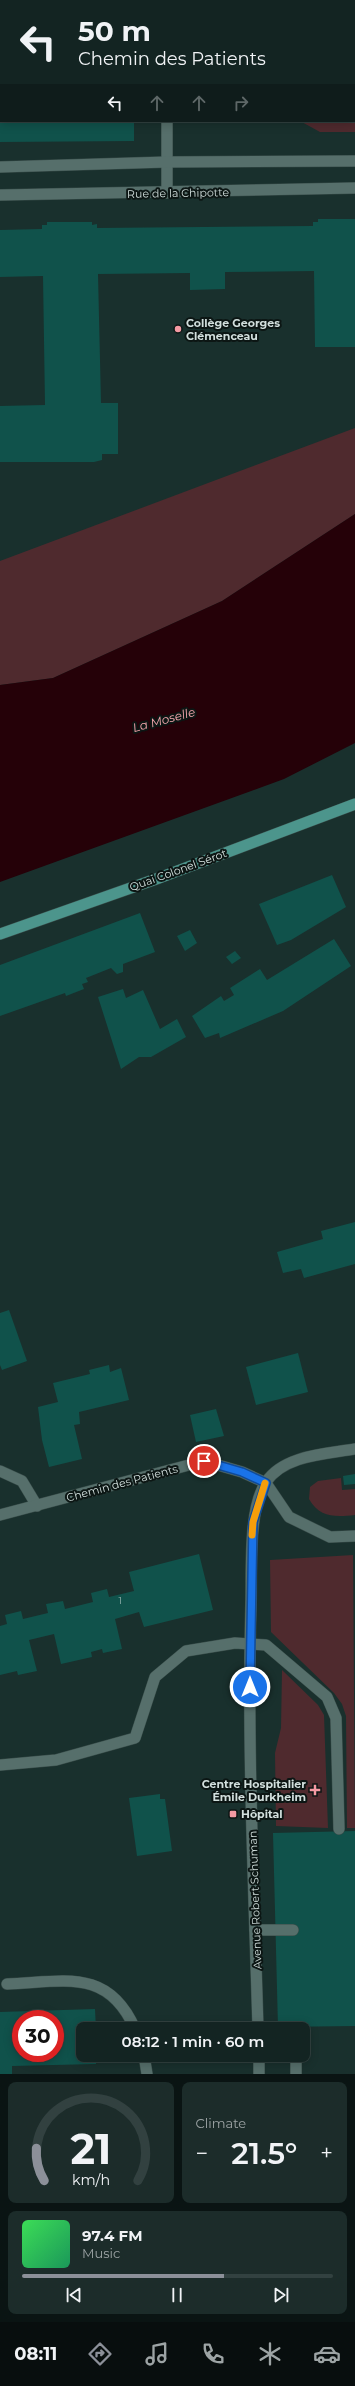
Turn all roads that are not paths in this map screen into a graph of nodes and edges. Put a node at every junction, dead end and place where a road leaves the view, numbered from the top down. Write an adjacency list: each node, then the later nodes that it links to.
1 (167, 122): 3 (street)
2 (355, 161): 3 (street)
3 (167, 162): 4 (street); 6 (street)
4 (0, 167)
5 (355, 188): 6 (street, Rue de la Chipotte)
6 (167, 193): 7 (street, Rue de la Chipotte)
7 (0, 195)
8 (355, 804): 9 (main road, Quai Colonel Sérot)
9 (0, 934)
10 (355, 1449): 12 (street, Avenue Robert Schuman)
11 (0, 1471): 13 (street)
12 (266, 1483): 13 (street, Chemin des Patients); 15 (street); 16 (street, Avenue Robert Schuman)
13 (37, 1506): 14 (street, Chemin des Patients)
14 (0, 1515)
15 (355, 1536)
16 (250, 1644): 17 (street); 18 (street); 19 (street, Avenue Robert Schuman)
17 (0, 1765)
18 (339, 1829)
19 (255, 1930): 20 (street); 23 (street, Avenue Robert Schuman)
20 (293, 1930)
21 (7, 1984): 22 (street)
22 (132, 2022)
23 (258, 2022)
24 (145, 2062): 27 (street)
25 (259, 2062): 28 (street)
26 (296, 2062): 29 (street)
27 (147, 2074)
28 (259, 2074)
29 (296, 2074)

